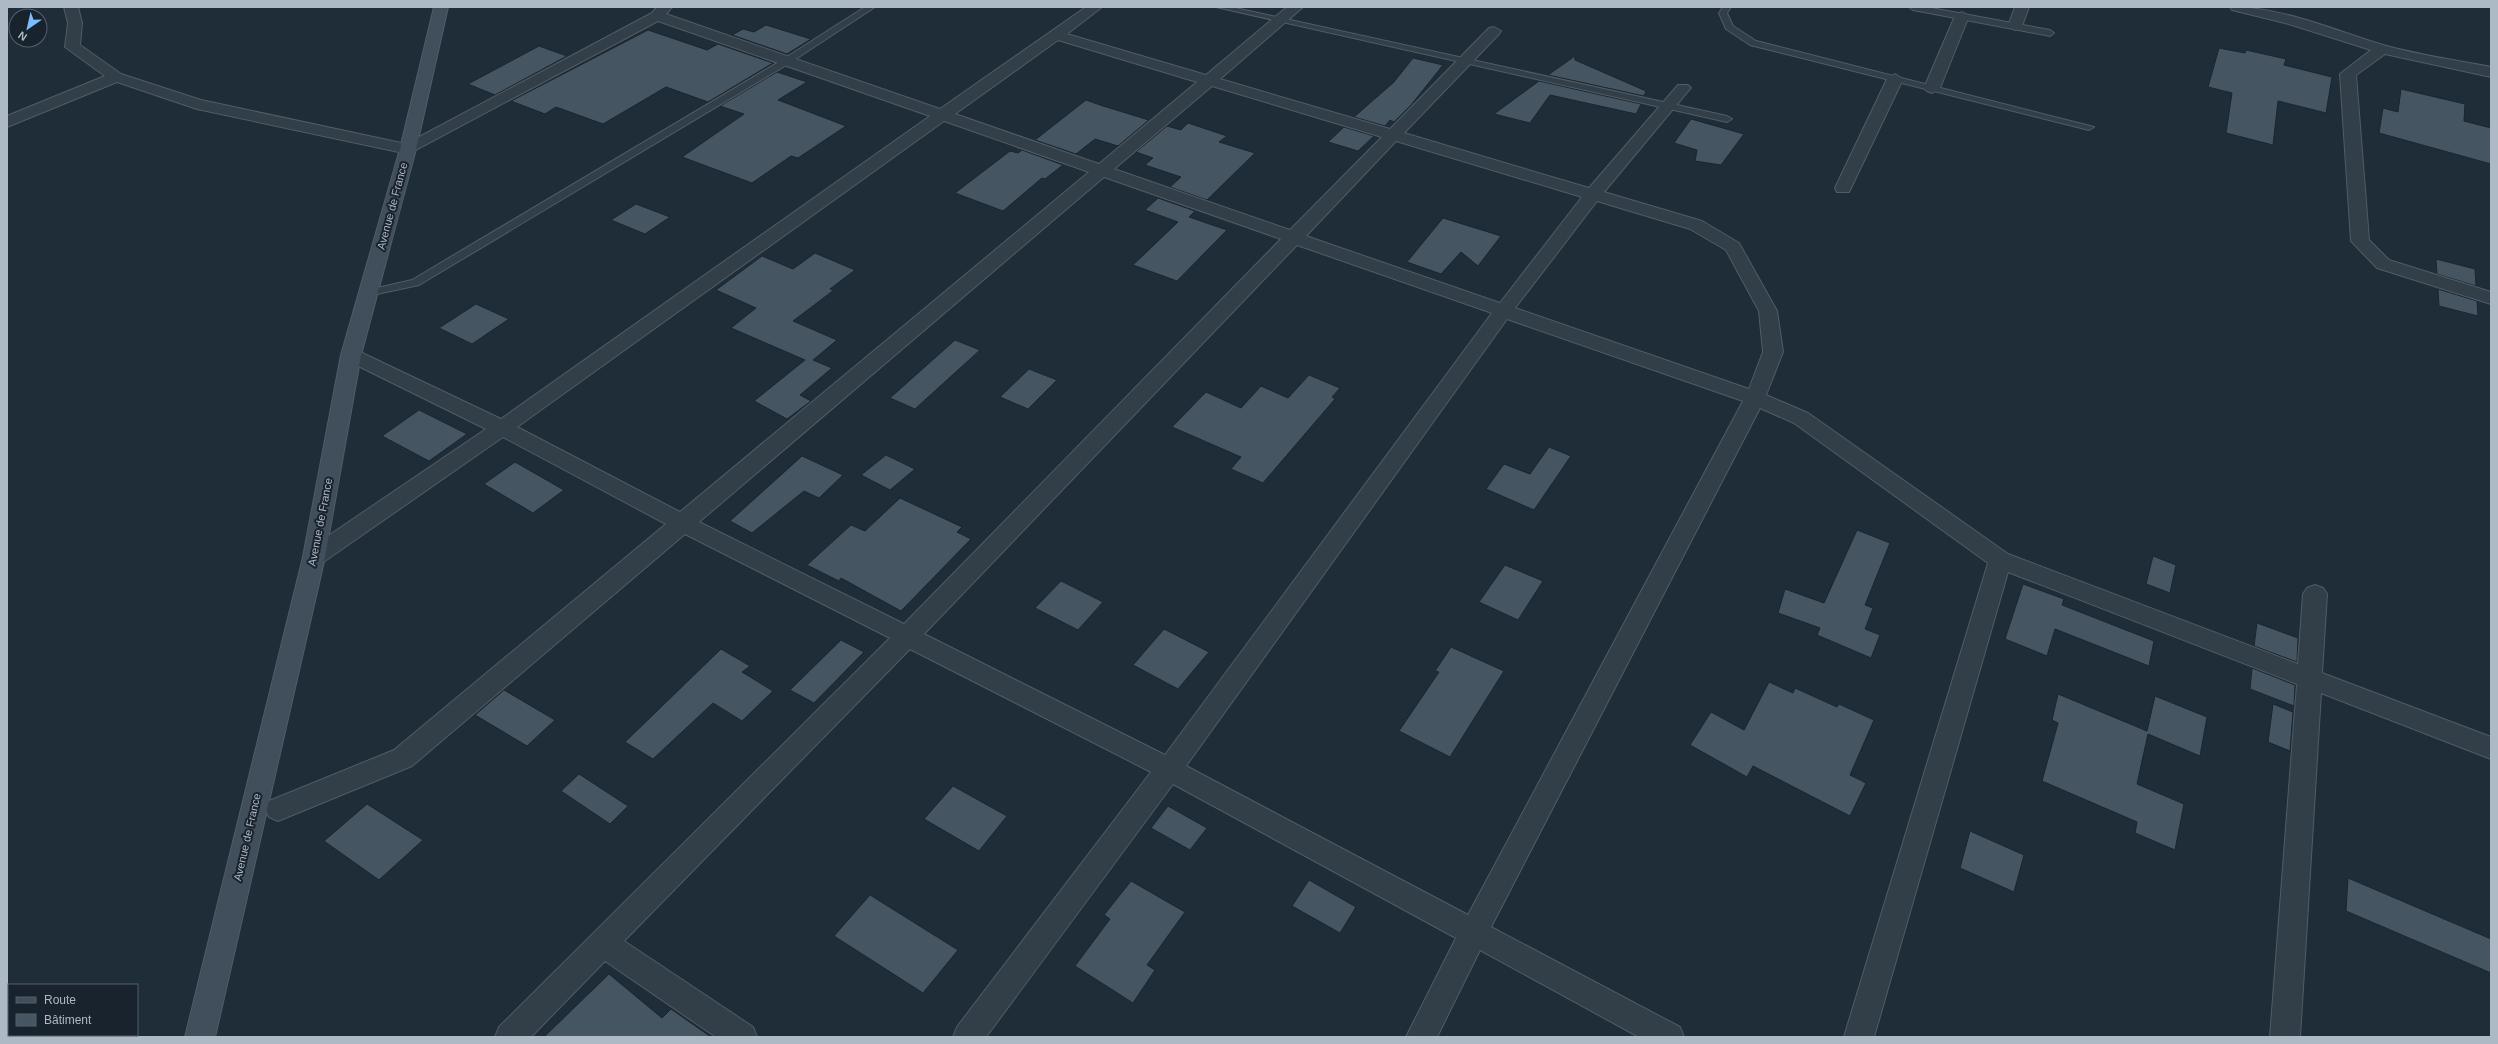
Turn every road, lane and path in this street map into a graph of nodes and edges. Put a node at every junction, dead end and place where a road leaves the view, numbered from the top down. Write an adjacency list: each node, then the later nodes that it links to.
1 (71, 7): 22 (street)
2 (441, 7): 33 (main road, Avenue de France)
3 (871, 7): 20 (lane)
4 (1095, 7): 17 (street)
5 (1220, 7): 13 (lane)
6 (1296, 7): 13 (street)
7 (1727, 7): 23 (lane)
8 (1913, 7): 12 (lane)
9 (2022, 7): 14 (street)
10 (2237, 7): 18 (street)
11 (661, 12): 20 (street); 33 (street)
12 (1962, 16): 14 (lane); 26 (street)
13 (1280, 20): 19 (lane); 24 (street)
14 (2015, 26): 16 (lane)
15 (1494, 31): 19 (street)
16 (2050, 33)
17 (1056, 35): 24 (street); 28 (street)
18 (2382, 49): 21 (street); 39 (street)
19 (1465, 61): 27 (lane); 32 (street)
20 (785, 62): 28 (street); 38 (lane)
21 (2491, 72)
22 (116, 77): 30 (street); 33 (street)
23 (1895, 79): 26 (lane); 35 (street)
24 (1209, 80): 32 (street); 34 (street)
25 (1683, 88): 27 (street)
26 (1932, 88): 31 (lane)
27 (1668, 106): 29 (lane); 36 (street)
28 (941, 116): 34 (street); 43 (street)
29 (1727, 119)
30 (7, 122)
31 (2089, 127)
32 (1394, 135): 36 (street); 37 (street)
33 (408, 149): 38 (main road, Avenue de France)
34 (1100, 172): 37 (street); 44 (street)
35 (1843, 188)
36 (1593, 194): 40 (street); 42 (street)
37 (1294, 239): 40 (street); 48 (street)
38 (368, 293): 41 (main road, Avenue de France)
39 (2491, 298)
40 (1503, 311): 42 (street); 51 (street)
41 (351, 355): 43 (street); 45 (main road, Avenue de France)
42 (1756, 398): 46 (street); 53 (street)
43 (502, 428): 44 (street); 45 (street)
44 (683, 523): 48 (street); 52 (street)
45 (314, 557): 55 (main road, Avenue de France)
46 (2000, 560): 49 (street); 61 (street)
47 (2315, 594): 49 (street)
48 (907, 636): 51 (street); 54 (street)
49 (2309, 678): 50 (street); 62 (street)
50 (2491, 748)
51 (1169, 770): 53 (street); 58 (street)
52 (278, 809)
53 (1473, 934): 59 (street); 60 (street)
54 (603, 943): 56 (street); 57 (street)
55 (200, 1037)
56 (510, 1037)
57 (742, 1037)
58 (968, 1037)
59 (1421, 1037)
60 (1669, 1037)
61 (1859, 1037)
62 (2285, 1037)

